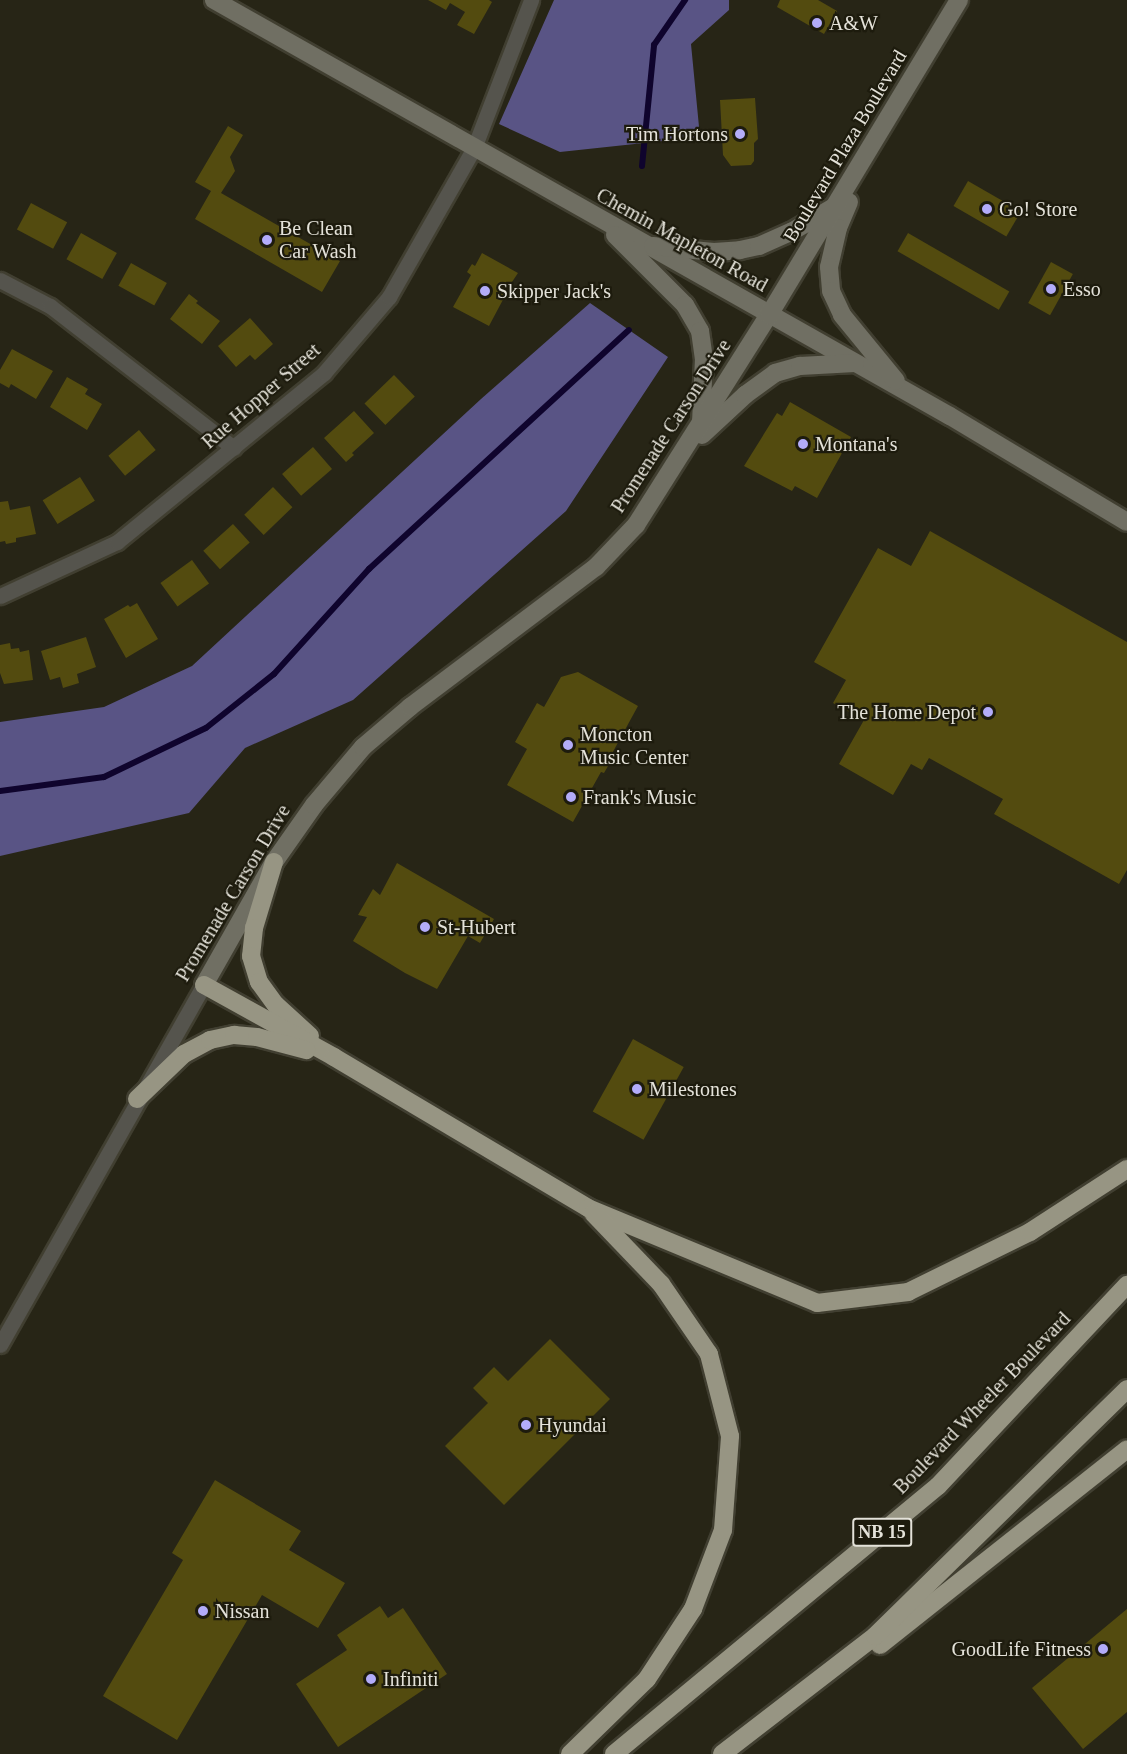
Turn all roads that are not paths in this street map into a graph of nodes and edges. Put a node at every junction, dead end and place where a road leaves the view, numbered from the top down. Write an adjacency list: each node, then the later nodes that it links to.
1 (214, 0): 4 (main road, Chemin Mapleton Road)
2 (531, 0): 4 (street, Rue Hopper Street)
3 (959, 0): 5 (main road, Boulevard Plaza Boulevard)
4 (474, 148): 7 (main road, Chemin Mapleton Road); 14 (street, Rue Hopper Street)
5 (870, 148): 6 (main road, Boulevard Plaza Boulevard); 12 (main road)
6 (835, 207): 8 (main road); 10 (main road, Boulevard Plaza Boulevard)
7 (596, 217): 8 (main road, Chemin Mapleton Road); 13 (main road)
8 (646, 246): 10 (main road, Chemin Mapleton Road)
9 (0, 280): 14 (street)
10 (769, 315): 11 (main road, Chemin Mapleton Road); 13 (main road, Promenade Carson Drive)
11 (856, 363): 12 (main road, Chemin Mapleton Road); 15 (main road)
12 (903, 389): 16 (main road, Chemin Mapleton Road)
13 (701, 425): 15 (main road, Promenade Carson Drive)
14 (234, 448): 17 (street, Rue Hopper Street)
15 (681, 455): 18 (main road, Promenade Carson Drive)
16 (1127, 522)
17 (0, 596)
18 (274, 862): 19 (main road, Promenade Carson Drive); 20 (highway)
19 (204, 985): 20 (highway); 21 (street, Promenade Carson Drive)
20 (334, 1057): 21 (highway); 23 (highway)
21 (137, 1099): 25 (street, Promenade Carson Drive)
22 (1127, 1169): 23 (highway)
23 (588, 1208): 28 (highway)
24 (1127, 1285): 29 (highway, Boulevard Wheeler Boulevard / NB 15)
25 (0, 1345)
26 (1127, 1389): 30 (highway)
27 (1127, 1449): 31 (highway)
28 (570, 1754)
29 (614, 1754)
30 (722, 1754)
31 (742, 1754)

